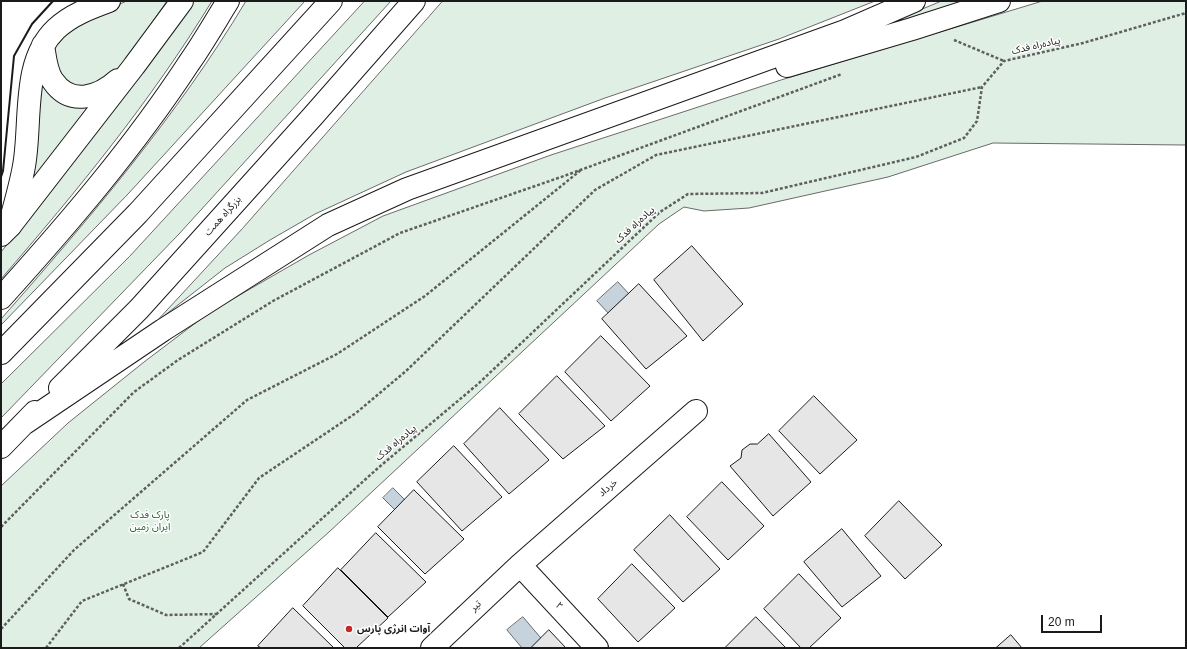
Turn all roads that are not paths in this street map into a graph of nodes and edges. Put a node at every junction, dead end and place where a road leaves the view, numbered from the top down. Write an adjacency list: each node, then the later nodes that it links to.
1 (109, 1): 8 (main road)
2 (182, 1): 9 (main road)
3 (228, 1): 12 (main road)
4 (331, 1): 13 (main road)
5 (414, 1): 15 (main road, بزرگراه همت)
6 (914, 1): 10 (main road)
7 (1000, 1): 10 (main road)
8 (43, 45): 9 (main road); 11 (main road)
9 (134, 66): 11 (main road)
10 (590, 124): 15 (main road)
11 (5, 230)
12 (1, 298)
13 (1, 353)
14 (696, 411): 17 (main road, خرداد)
15 (25, 423): 16 (main road)
16 (1, 447)
17 (520, 565): 18 (main road, تیر); 19 (main road, ۲)
18 (432, 648)
19 (597, 648)

